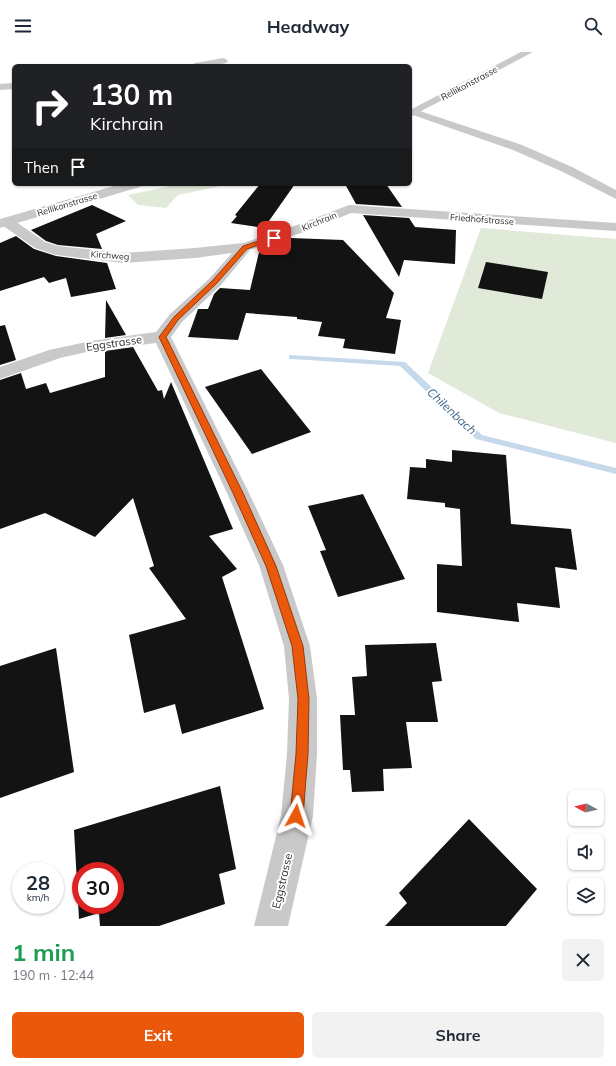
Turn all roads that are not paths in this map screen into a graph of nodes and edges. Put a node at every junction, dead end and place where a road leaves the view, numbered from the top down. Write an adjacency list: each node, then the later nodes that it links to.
1 (528, 52): 6 (street, Rellikonstrasse)
2 (211, 54): 3 (street)
3 (227, 64)
4 (12, 86): 5 (street)
5 (0, 87)
6 (412, 113): 8 (street)
7 (128, 186): 10 (street, Rellikonstrasse)
8 (616, 195)
9 (349, 209): 11 (street, Friedhofstrasse); 12 (street, Kirchrain)
10 (4, 223): 12 (street, Kirchweg)
11 (616, 228)
12 (245, 248): 13 (street, Kirchrain)
13 (162, 337): 14 (street, Eggstrasse); 15 (street, Eggstrasse)
14 (0, 373)
15 (271, 926)

